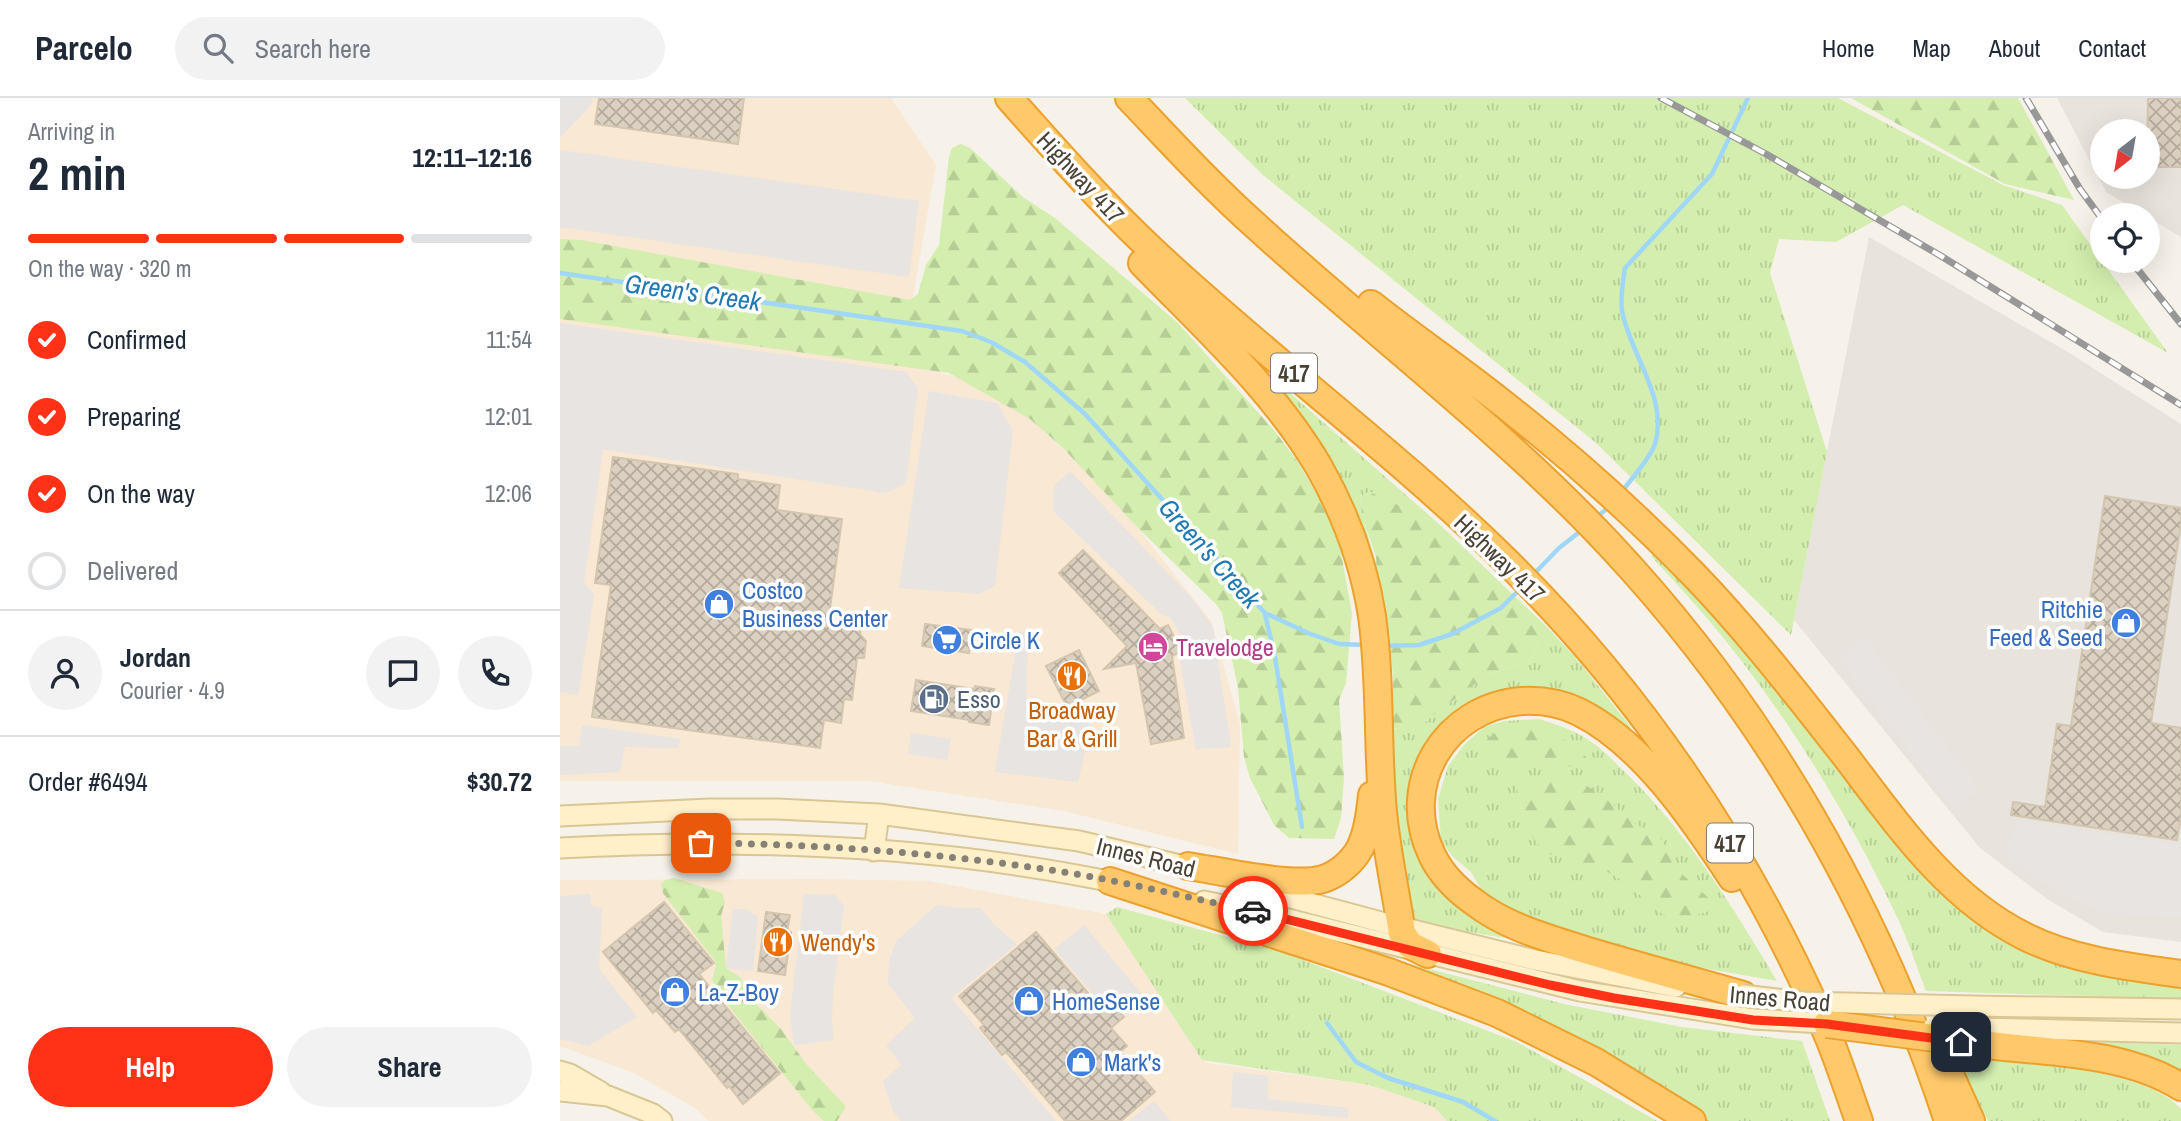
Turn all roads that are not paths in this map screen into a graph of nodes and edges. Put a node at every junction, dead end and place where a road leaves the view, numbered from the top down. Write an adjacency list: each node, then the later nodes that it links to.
1 (1007, 98): 5 (highway); 26 (highway, Highway 417 / 417)
2 (1129, 98): 3 (highway)
3 (1188, 160): 4 (highway); 14 (highway)
4 (1755, 728): 27 (highway); 28 (highway)
5 (1380, 730): 10 (highway); 12 (highway)
6 (879, 814): 7 (main road, Innes Road); 9 (main road); 10 (main road, Innes Road)
7 (560, 816)
8 (560, 848): 9 (main road, Innes Road)
9 (874, 851): 11 (main road, Innes Road)
10 (1188, 866): 12 (main road, Innes Road)
11 (1110, 881): 13 (main road, Innes Road); 25 (highway)
12 (1401, 926): 13 (highway); 15 (main road, Innes Road)
13 (1428, 954): 15 (main road, Innes Road)
14 (2181, 974)
15 (1748, 1007): 16 (main road, Innes Road, bridge); 17 (main road, Innes Road, bridge); 26 (highway)
16 (2181, 1009)
17 (1827, 1024): 19 (highway, bridge)
18 (2181, 1033): 19 (main road)
19 (1985, 1037): 21 (highway)
20 (560, 1071): 23 (main road)
21 (2181, 1087)
22 (560, 1091): 23 (main road)
23 (608, 1096): 24 (main road)
24 (663, 1121)
25 (1692, 1121)
26 (1856, 1121)
27 (1948, 1121)
28 (1971, 1121)

